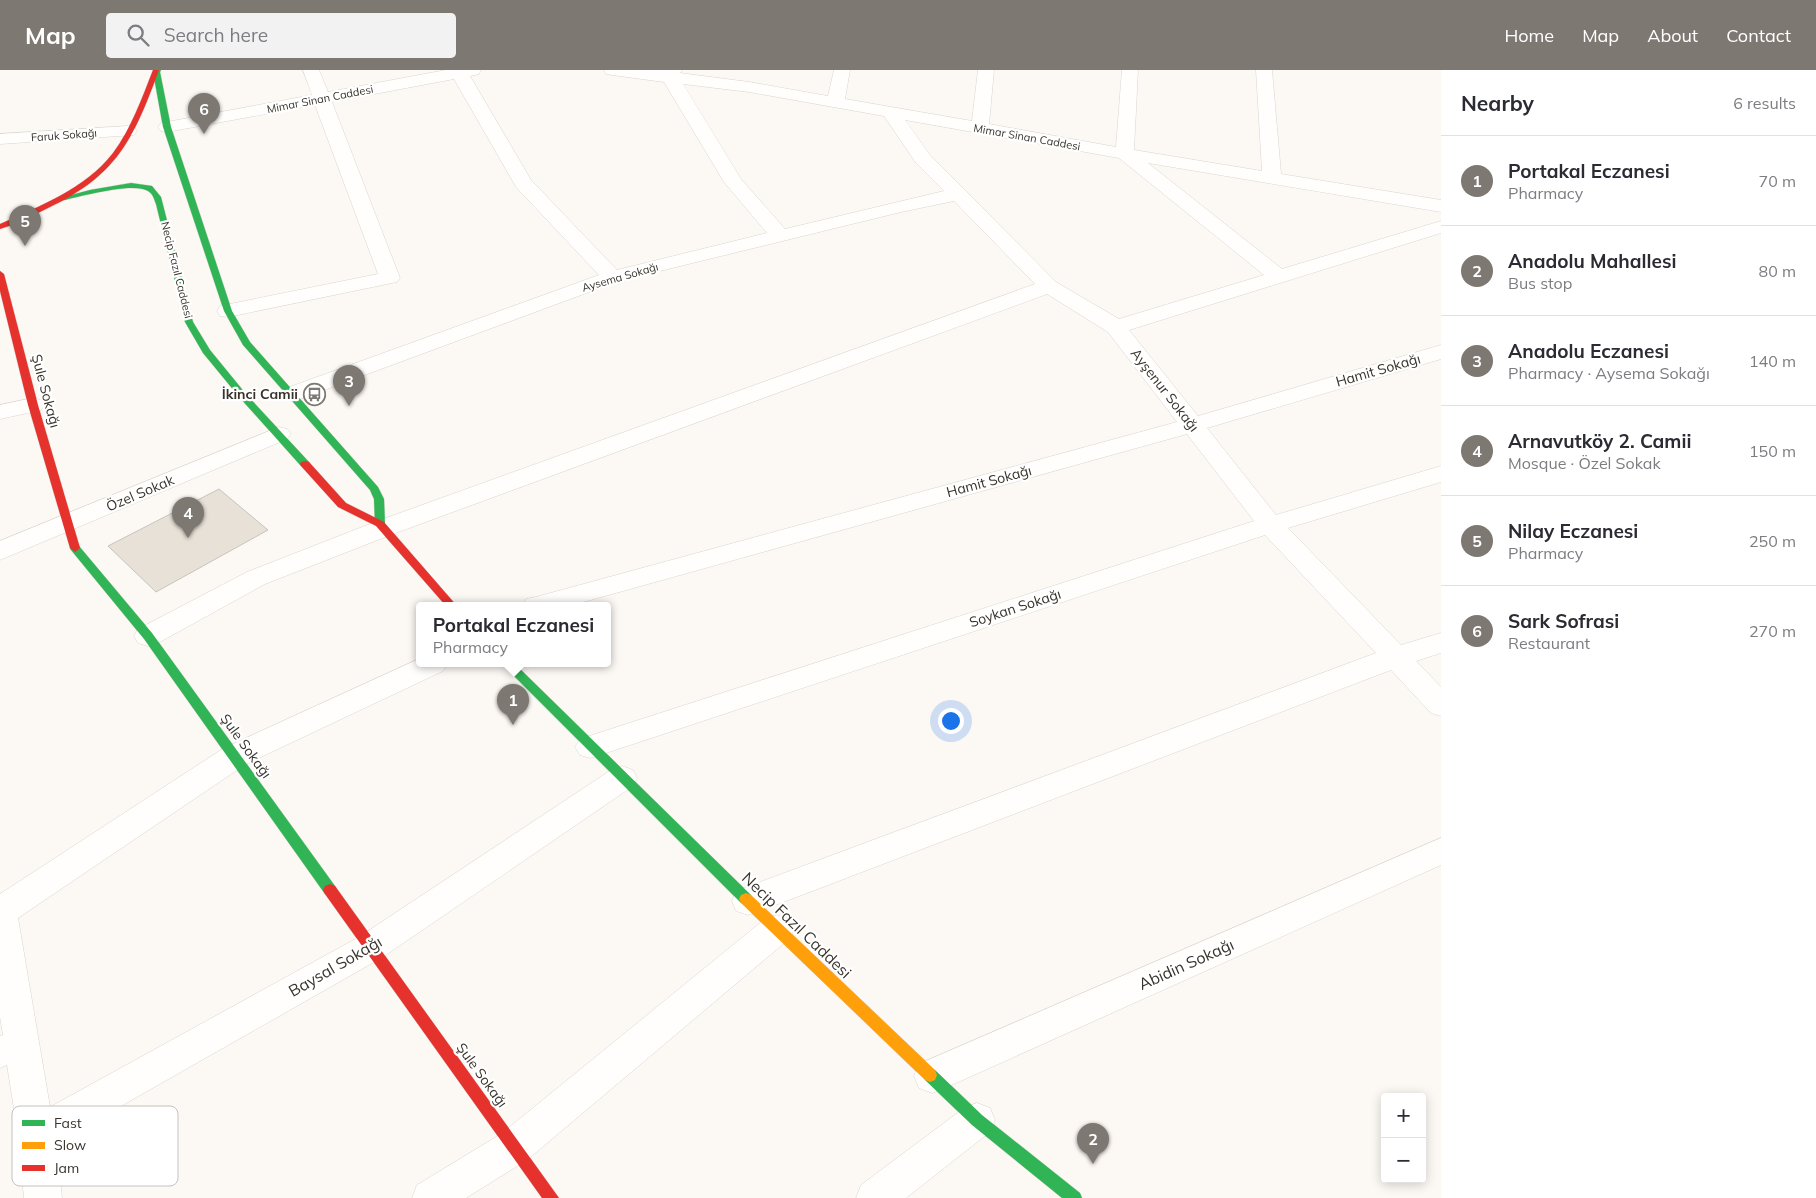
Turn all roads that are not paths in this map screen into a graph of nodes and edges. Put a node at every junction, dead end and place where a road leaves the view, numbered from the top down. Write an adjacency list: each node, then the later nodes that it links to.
1 (311, 70): 10 (street)
2 (612, 70): 9 (street, Mimar Sinan Caddesi)
3 (842, 70): 11 (street)
4 (986, 70): 14 (street)
5 (1130, 70): 17 (street)
6 (1264, 70): 18 (street)
7 (156, 71): 13 (main road); 15 (main road)
8 (463, 71): 10 (street, Mimar Sinan Caddesi); 26 (street)
9 (672, 74): 11 (street, Mimar Sinan Caddesi); 24 (street)
10 (322, 98): 13 (street, Mimar Sinan Caddesi); 29 (street)
11 (836, 102): 12 (street, Mimar Sinan Caddesi)
12 (890, 112): 14 (street, Mimar Sinan Caddesi); 19 (street)
13 (167, 127): 29 (main road)
14 (980, 128): 17 (street, Mimar Sinan Caddesi)
15 (128, 131): 16 (street, Faruk Sokağı); 20 (main road)
16 (0, 139)
17 (1125, 154): 18 (street, Mimar Sinan Caddesi); 27 (street)
18 (1272, 178): 21 (street, Mimar Sinan Caddesi)
19 (958, 194): 24 (street, Aysema Sokağı); 28 (street)
20 (56, 200): 22 (main road); 36 (main road, Necip Fazıl Caddesi)
21 (1441, 206)
22 (0, 227)
23 (1441, 228): 27 (street)
24 (780, 235): 26 (street, Aysema Sokağı)
25 (0, 274): 33 (main road, Şule Sokağı)
26 (612, 277): 32 (street, Aysema Sokağı)
27 (1279, 277): 30 (street)
28 (1049, 286): 30 (street); 40 (street)
29 (228, 311): 32 (main road)
30 (1116, 327): 35 (street, Ayşenur Sokağı)
31 (1441, 352): 35 (street, Hamit Sokağı)
32 (292, 394): 40 (main road)
33 (33, 405): 34 (street); 38 (main road, Şule Sokağı)
34 (0, 412)
35 (1192, 424): 39 (street, Ayşenur Sokağı); 43 (street, Hamit Sokağı)
36 (279, 434): 38 (street, Özel Sokak); 40 (main road, Necip Fazıl Caddesi)
37 (1441, 474): 39 (street, Soykan Sokağı)
38 (69, 523): 41 (street, Özel Sokak); 44 (main road, Şule Sokağı)
39 (1270, 525): 46 (street, Ayşenur Sokağı); 50 (street, Soykan Sokağı)
40 (382, 526): 42 (main road, Necip Fazıl Caddesi); 44 (street)
41 (0, 551)
42 (448, 602)
43 (550, 602)
44 (148, 636): 51 (main road, Şule Sokağı)
45 (1441, 642): 46 (street)
46 (1395, 657): 49 (street, Ayşenur Sokağı); 54 (street)
47 (427, 667): 51 (street)
48 (511, 667): 50 (main road, Necip Fazıl Caddesi)
49 (1441, 705)
50 (590, 747): 52 (main road, Necip Fazıl Caddesi)
51 (235, 756): 55 (street); 57 (main road, Şule Sokağı)
52 (622, 778): 54 (main road, Necip Fazıl Caddesi); 57 (street, Baysal Sokağı)
53 (1441, 851): 59 (street, Abidin Sokağı)
54 (748, 901): 56 (main road, Necip Fazıl Caddesi)
55 (1, 910): 58 (street)
56 (777, 929): 59 (main road, Necip Fazıl Caddesi); 63 (street)
57 (371, 947): 61 (street, Baysal Sokağı); 63 (main road, Şule Sokağı)
58 (11, 1048): 60 (street)
59 (932, 1076): 62 (main road, Necip Fazıl Caddesi)
60 (28, 1106)
61 (86, 1106)
62 (977, 1120): 66 (street); 67 (main road, Necip Fazıl Caddesi)
63 (514, 1147): 64 (street); 65 (main road, Şule Sokağı)
64 (431, 1198)
65 (551, 1198)
66 (875, 1198)
67 (1074, 1198)

